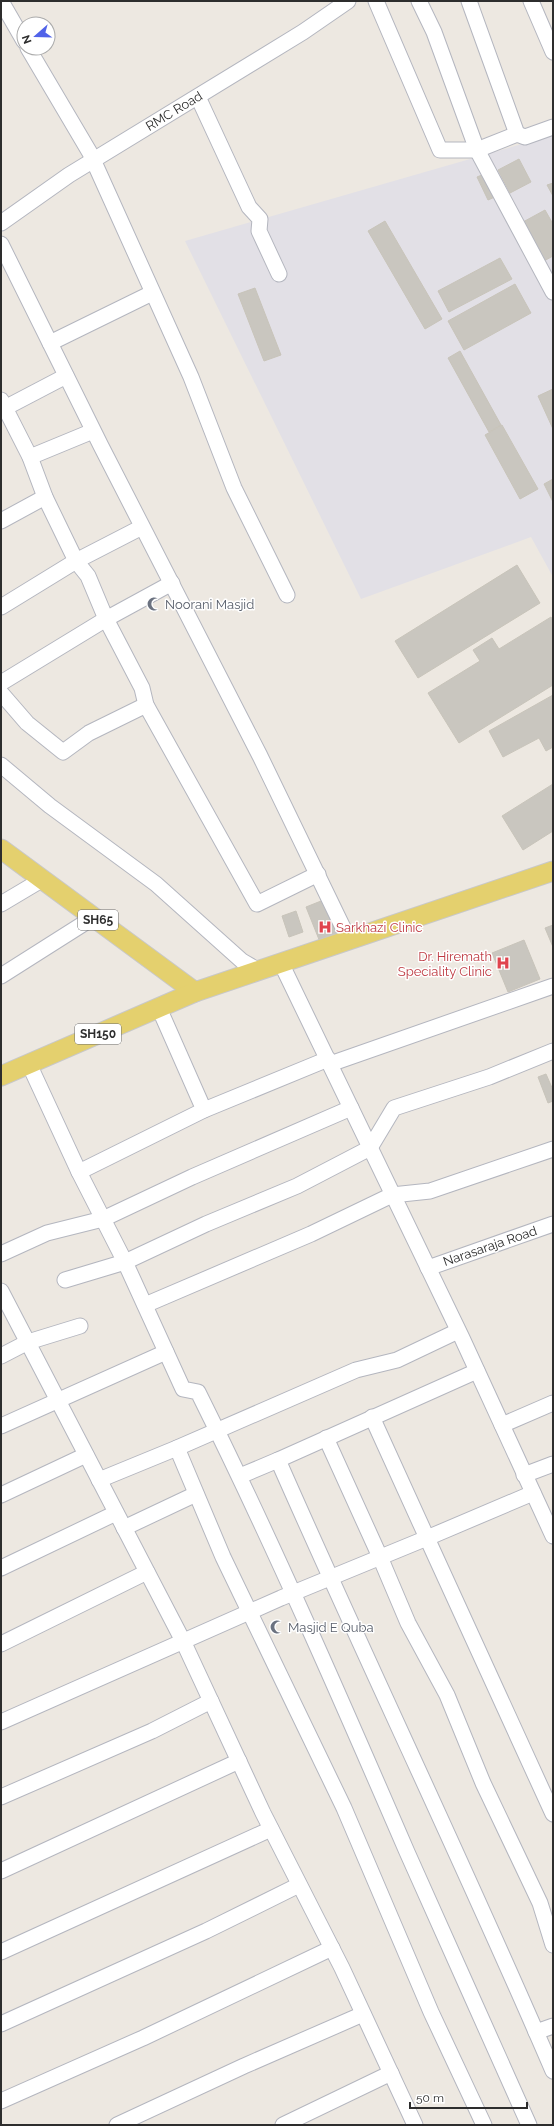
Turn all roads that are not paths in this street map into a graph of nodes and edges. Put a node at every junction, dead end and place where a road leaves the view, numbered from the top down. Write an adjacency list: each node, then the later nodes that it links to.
1 (1, 1): 8 (street)
2 (336, 1): 15 (street, RMC Road)
3 (348, 1): 11 (street, RMC Road)
4 (376, 1): 14 (street)
5 (419, 1): 14 (street)
6 (469, 1): 13 (street)
7 (531, 1): 9 (street)
8 (16, 27)
9 (553, 52)
10 (33, 56): 15 (street)
11 (198, 97): 15 (street, RMC Road); 19 (street)
12 (553, 127): 13 (street)
13 (517, 134): 14 (street)
14 (477, 150): 20 (street)
15 (91, 157): 16 (street, RMC Road); 17 (street, RMC Road); 21 (street)
16 (1, 214)
17 (1, 223)
18 (1, 244): 22 (street)
19 (279, 274)
20 (553, 292)
21 (152, 293): 22 (street); 32 (street)
22 (50, 343): 23 (street)
23 (66, 376): 24 (street); 25 (street)
24 (2, 406): 26 (street)
25 (93, 431): 26 (street); 29 (street)
26 (30, 457): 27 (street)
27 (45, 496): 28 (street); 30 (street)
28 (1, 521)
29 (142, 527): 30 (street); 31 (street)
30 (76, 561): 33 (street); 34 (street)
31 (172, 584): 34 (street); 41 (street)
32 (287, 595)
33 (1, 607)
34 (106, 619): 35 (street); 37 (street)
35 (1, 683)
36 (1, 694): 37 (street)
37 (146, 705): 41 (street)
38 (1, 765): 47 (street)
39 (1, 849): 42 (main road, SH65)
40 (553, 871): 45 (main road)
41 (318, 874): 45 (street)
42 (43, 880): 43 (street); 44 (main road, SH65)
43 (1, 904)
44 (94, 917): 48 (street); 50 (main road, SH65)
45 (349, 940): 46 (main road)
46 (281, 963): 47 (main road); 53 (street)
47 (259, 971): 50 (main road)
48 (1, 976)
49 (553, 986): 53 (street)
50 (195, 992): 51 (main road, SH150)
51 (159, 1008): 54 (main road, SH150); 57 (street)
52 (553, 1051): 58 (street)
53 (329, 1061): 56 (street); 57 (street)
54 (30, 1064): 55 (main road, SH150); 60 (street)
55 (1, 1076)
56 (351, 1108): 58 (street); 62 (street)
57 (204, 1110): 60 (street)
58 (370, 1148): 61 (street); 65 (street)
59 (553, 1149): 61 (street)
60 (79, 1172): 62 (street)
61 (392, 1195): 66 (street); 69 (street)
62 (103, 1218): 64 (street); 65 (street)
63 (553, 1224): 66 (street, Narasaraja Road)
64 (1, 1254)
65 (125, 1262): 67 (street); 69 (street)
66 (428, 1268): 71 (street)
67 (65, 1280)
68 (1, 1291): 72 (street)
69 (144, 1305): 73 (street)
70 (80, 1326): 72 (street)
71 (458, 1330): 75 (street); 81 (street)
72 (28, 1342): 74 (street); 76 (street)
73 (166, 1352): 76 (street); 81 (street)
74 (1, 1356)
75 (477, 1371): 78 (street); 79 (street)
76 (58, 1400): 80 (street); 84 (street)
77 (553, 1403): 79 (street)
78 (372, 1417): 82 (street); 96 (street)
79 (502, 1425): 87 (street)
80 (1, 1426)
81 (218, 1431): 83 (street); 88 (street)
82 (326, 1438): 85 (street); 97 (street)
83 (178, 1448): 89 (street); 91 (street)
84 (86, 1455): 89 (street); 92 (street)
85 (278, 1460): 88 (street); 100 (street)
86 (553, 1464): 87 (street)
87 (524, 1475): 90 (street)
88 (240, 1476): 101 (street)
89 (99, 1480): 93 (street)
90 (533, 1493): 95 (street); 96 (street)
91 (196, 1494): 94 (street); 102 (street)
92 (1, 1495)
93 (116, 1513): 94 (street); 98 (street)
94 (124, 1528): 99 (street)
95 (553, 1536)
96 (427, 1538): 97 (street); 109 (street)
97 (380, 1557): 100 (street); 113 (street)
98 (1, 1568)
99 (147, 1572): 103 (street); 104 (street)
100 (330, 1578): 101 (street); 119 (street)
101 (293, 1593): 102 (street); 127 (street)
102 (250, 1611): 103 (street); 126 (street)
103 (182, 1641): 105 (street); 106 (street)
104 (1, 1644)
105 (211, 1701): 107 (street); 108 (street)
106 (1, 1722)
107 (239, 1761): 110 (street); 111 (street)
108 (1, 1797)
109 (553, 1814)
110 (271, 1829): 112 (street); 115 (street)
111 (1, 1871)
112 (299, 1885): 114 (street); 117 (street)
113 (553, 1945)
114 (332, 1948): 116 (street); 122 (street)
115 (1, 1952)
116 (363, 2014): 121 (street); 123 (street)
117 (1, 2024)
118 (553, 2026): 119 (street)
119 (536, 2032): 120 (street)
120 (553, 2071)
121 (391, 2073): 124 (street); 125 (street)
122 (1, 2100)
123 (117, 2125)
124 (283, 2125)
125 (415, 2125)
126 (484, 2125)
127 (529, 2125)

